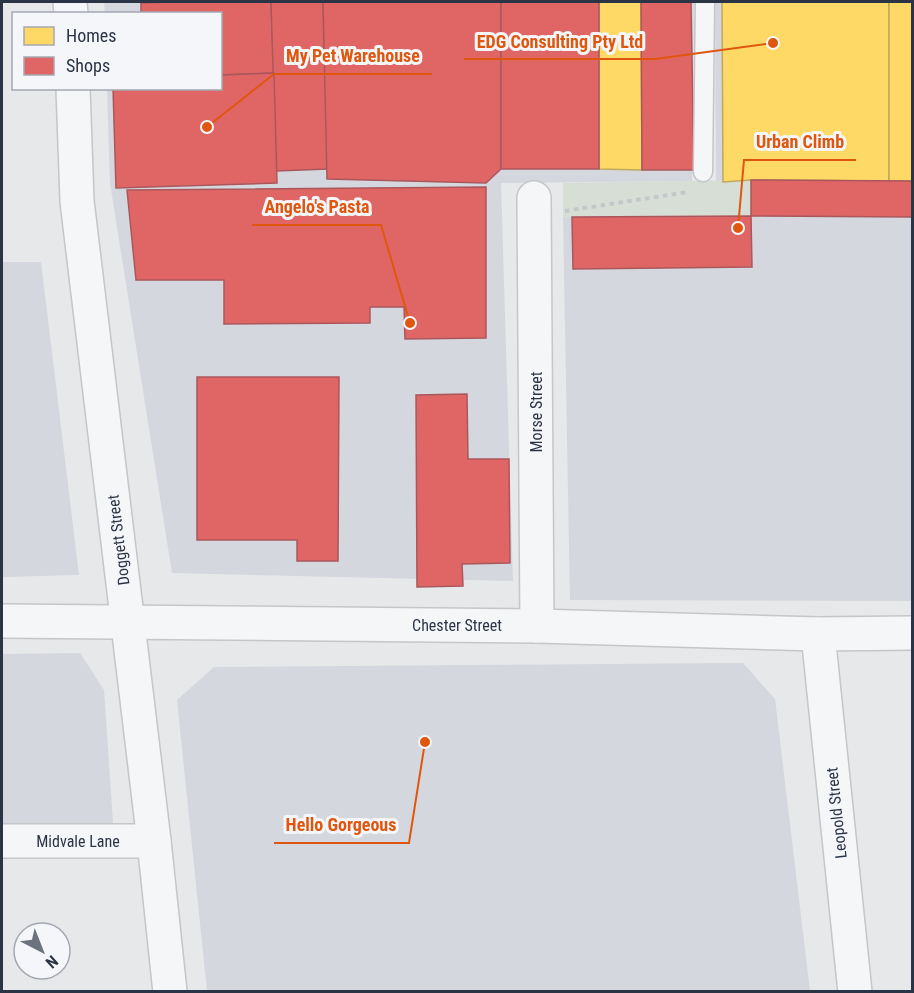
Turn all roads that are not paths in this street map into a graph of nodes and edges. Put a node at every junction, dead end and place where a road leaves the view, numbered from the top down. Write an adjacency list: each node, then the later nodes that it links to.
1 (705, 2): 3 (lane)
2 (73, 90): 6 (street, Doggett Street)
3 (704, 172)
4 (534, 207): 7 (street, Morse Street)
5 (2, 621): 6 (street, Chester Street)
6 (128, 622): 7 (street, Chester Street); 11 (street, Doggett Street)
7 (537, 626): 9 (street, Chester Street)
8 (912, 633): 9 (street, Chester Street)
9 (818, 634): 13 (street, Leopold Street)
10 (2, 841): 11 (street, Midvale Lane)
11 (154, 841): 12 (street, Doggett Street)
12 (170, 992)
13 (855, 992)

